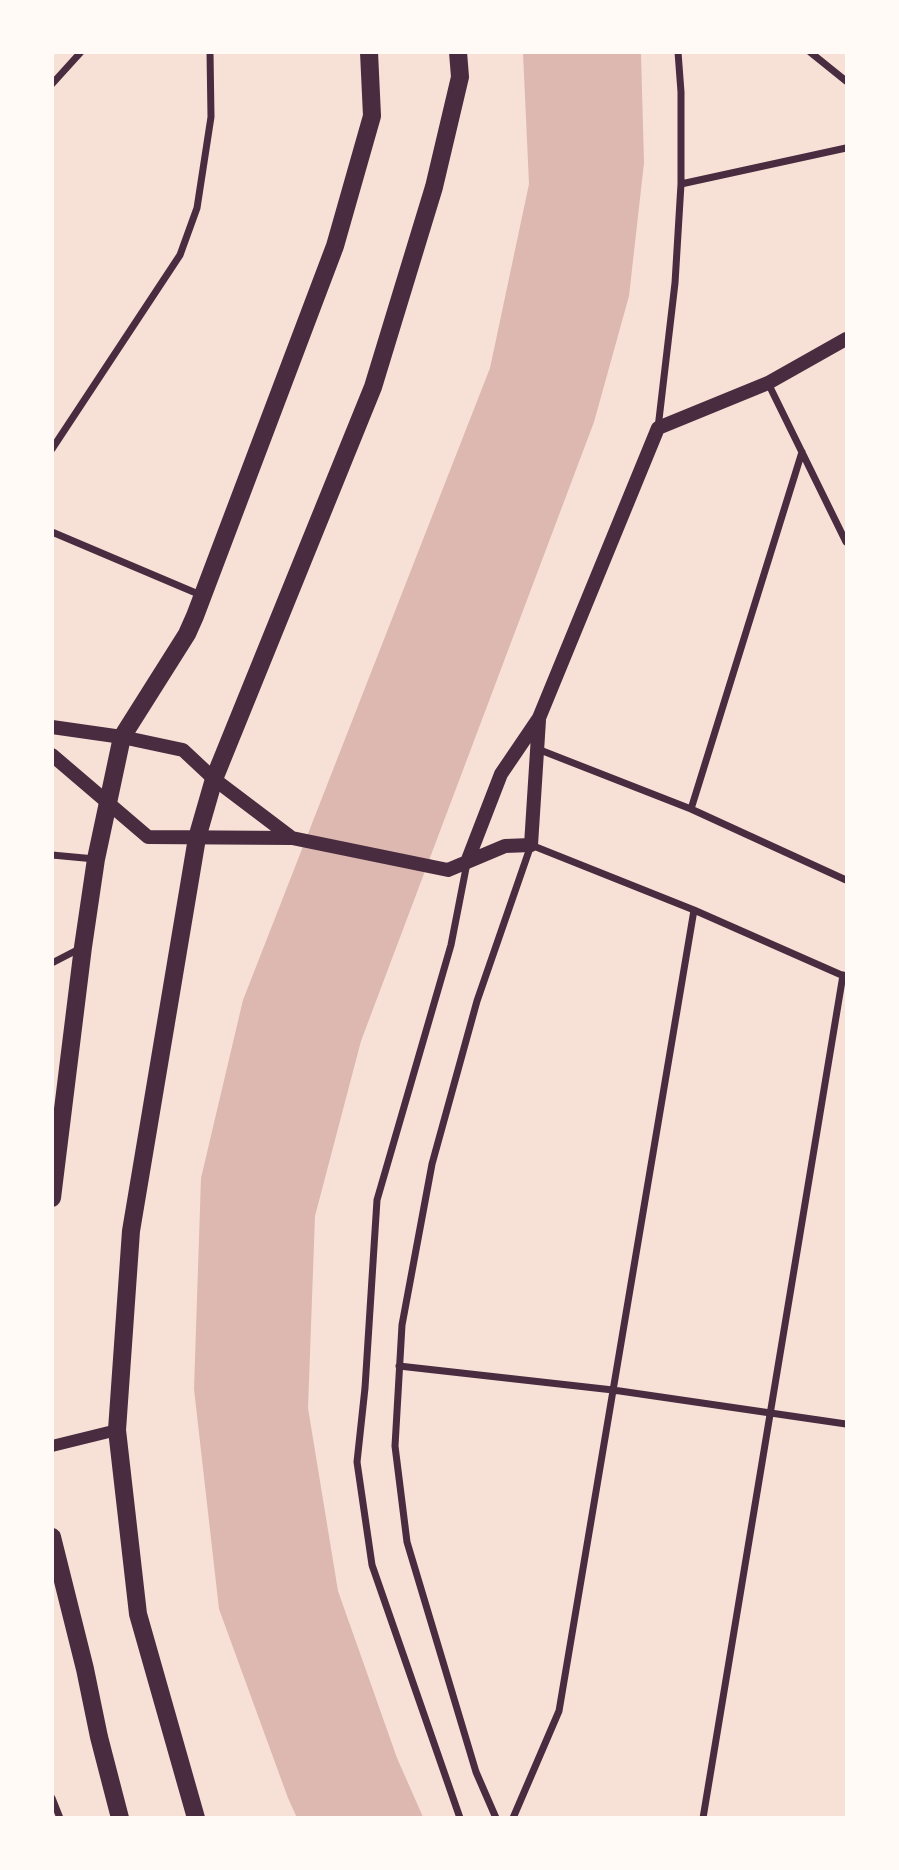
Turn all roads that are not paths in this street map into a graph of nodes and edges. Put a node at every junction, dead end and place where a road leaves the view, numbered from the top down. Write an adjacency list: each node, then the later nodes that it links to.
1 (81, 52): 8 (street)
2 (210, 52): 14 (street)
3 (369, 52): 18 (main road)
4 (458, 52): 25 (main road)
5 (678, 52): 10 (street)
6 (810, 52): 7 (street)
7 (846, 81)
8 (52, 84)
9 (846, 148): 10 (street)
10 (681, 184): 13 (street)
11 (846, 339): 12 (main road)
12 (768, 383): 13 (main road); 15 (street)
13 (657, 428): 19 (main road)
14 (52, 449)
15 (802, 452): 17 (street); 27 (street)
16 (52, 532): 18 (street)
17 (846, 542)
18 (204, 596): 21 (main road)
19 (539, 718): 22 (main road); 23 (main road)
20 (52, 727): 21 (main road)
21 (122, 737): 25 (main road); 26 (main road)
22 (521, 744): 23 (street); 33 (main road)
23 (536, 749): 27 (street); 30 (main road)
24 (52, 755): 26 (main road)
25 (214, 779): 28 (main road); 29 (main road)
26 (107, 803): 28 (main road); 32 (main road)
27 (691, 809): 34 (street)
28 (197, 838): 29 (main road); 45 (main road)
29 (292, 838): 33 (main road)
30 (531, 845): 33 (main road); 35 (street); 41 (street)
31 (52, 855): 32 (street)
32 (96, 859): 36 (main road)
33 (467, 862): 52 (street)
34 (846, 880)
35 (694, 909): 38 (street); 42 (street)
36 (83, 947): 37 (street); 39 (main road)
37 (52, 963)
38 (845, 976): 43 (street)
39 (55, 1161): 40 (main road)
40 (52, 1198)
41 (399, 1366): 42 (street); 53 (street)
42 (612, 1390): 43 (street); 54 (street)
43 (771, 1413): 44 (street); 55 (street)
44 (846, 1424)
45 (117, 1430): 46 (street); 51 (main road)
46 (52, 1446)
47 (52, 1537): 50 (main road)
48 (52, 1798): 49 (street)
49 (60, 1818)
50 (120, 1818)
51 (196, 1818)
52 (460, 1818)
53 (496, 1818)
54 (513, 1818)
55 (703, 1818)

